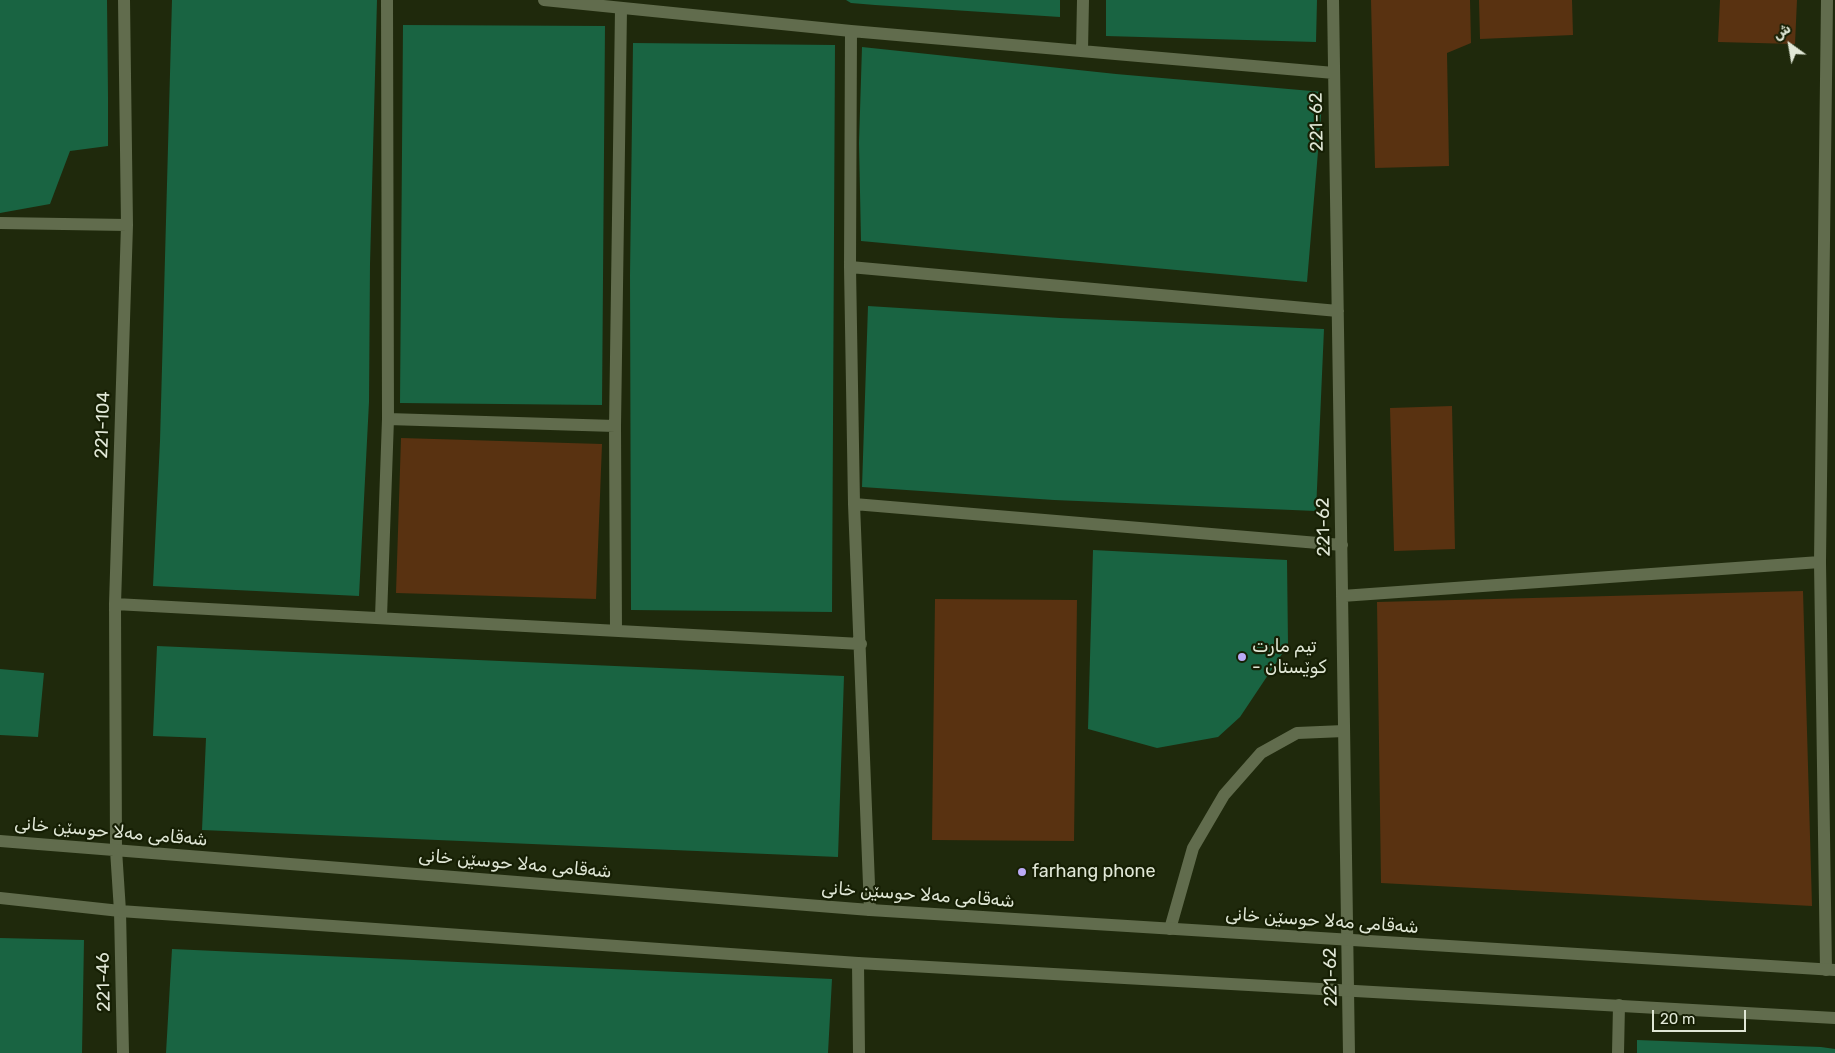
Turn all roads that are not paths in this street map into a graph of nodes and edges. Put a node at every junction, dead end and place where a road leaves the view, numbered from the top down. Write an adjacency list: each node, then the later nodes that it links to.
1 (124, 0): 13 (street, 221-104)
2 (387, 0): 16 (street)
3 (544, 0): 7 (street)
4 (1083, 0): 9 (street)
5 (1333, 0): 10 (street, 221-62)
6 (1827, 0): 11 (street)
7 (621, 10): 8 (street); 17 (street)
8 (851, 31): 9 (street); 14 (street)
9 (1082, 51): 10 (street)
10 (1334, 73): 15 (street, 221-62)
11 (1830, 134): 20 (street)
12 (0, 224): 13 (street)
13 (127, 224): 22 (street, 221-104)
14 (850, 268): 15 (street); 18 (street)
15 (1338, 311): 19 (street, 221-62)
16 (388, 419): 17 (street); 23 (street)
17 (615, 426): 24 (street)
18 (854, 504): 19 (street); 25 (street)
19 (1342, 545): 21 (street, 221-62)
20 (1820, 562): 21 (street); 35 (street)
21 (1342, 596): 26 (street, 221-62)
22 (115, 604): 23 (street); 28 (street, 221-104)
23 (381, 617): 24 (street)
24 (616, 631): 25 (street)
25 (861, 644): 30 (street)
26 (1344, 731): 32 (street); 33 (street, 221-62)
27 (0, 841): 28 (street, شەقامی مەلا حوسێن خانی)
28 (116, 850): 30 (street, شەقامی مەلا حوسێن خانی); 31 (street, 221-46)
29 (0, 898): 31 (street)
30 (870, 910): 32 (street, شەقامی مەلا حوسێن خانی)
31 (120, 911): 34 (street); 39 (street, 221-46)
32 (1170, 929): 33 (street, شەقامی مەلا حوسێن خانی)
33 (1348, 940): 35 (street, شەقامی مەلا حوسێن خانی); 36 (street, 221-62)
34 (858, 963): 36 (street); 40 (street)
35 (1830, 970)
36 (1348, 990): 37 (street); 41 (street, 221-62)
37 (1619, 1005): 38 (street); 42 (street)
38 (1835, 1018)
39 (123, 1053)
40 (859, 1053)
41 (1350, 1053)
42 (1618, 1053)

